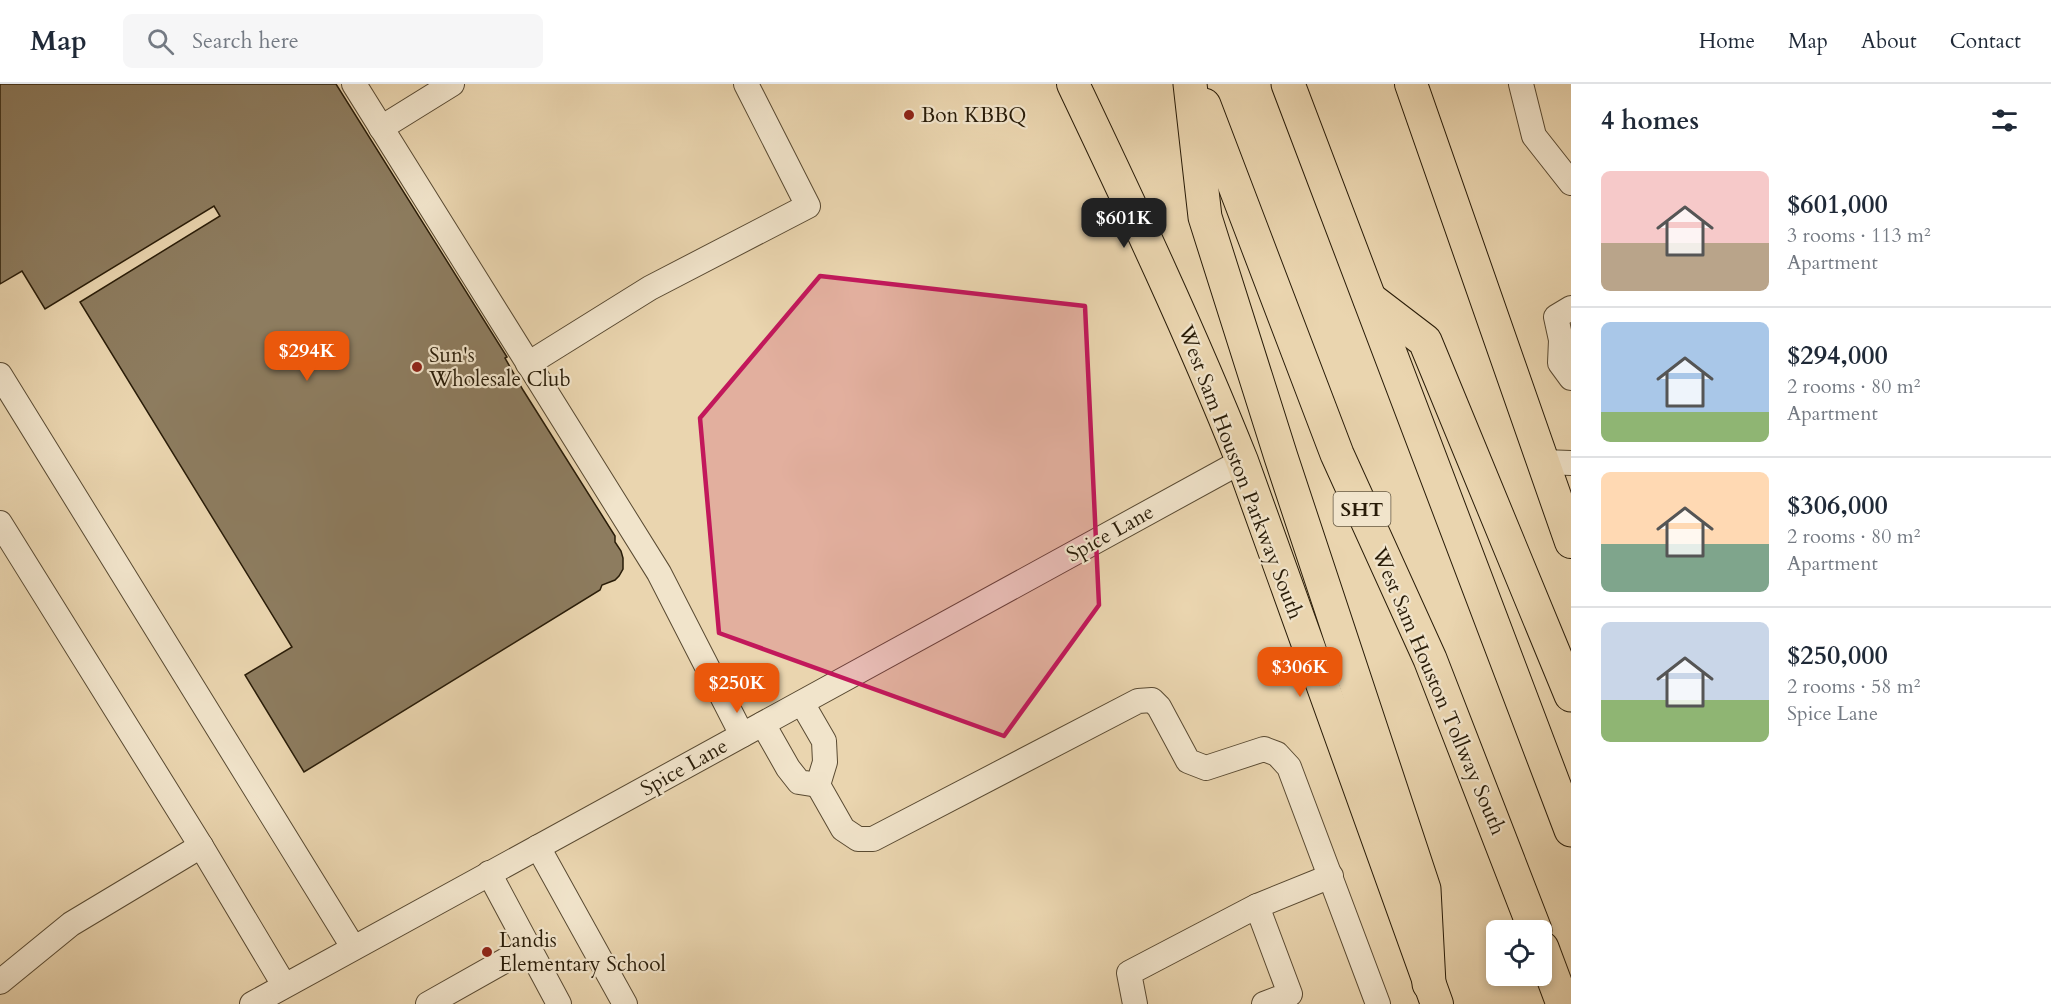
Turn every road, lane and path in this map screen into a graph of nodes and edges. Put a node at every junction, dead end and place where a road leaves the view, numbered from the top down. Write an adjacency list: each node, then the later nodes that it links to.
1 (354, 84): 10 (street)
2 (452, 84): 10 (street)
3 (746, 84): 14 (street)
4 (1073, 84): 17 (main road, West Sam Houston Parkway South)
5 (1190, 84): 38 (highway)
6 (1196, 84): 32 (highway, West Sam Houston Tollway South / SHT)
7 (1288, 84): 12 (highway)
8 (1411, 84): 18 (main road)
9 (1527, 85): 11 (street)
10 (381, 128): 14 (street)
11 (1571, 183)
12 (1370, 299): 21 (highway); 26 (highway)
13 (1571, 308): 16 (street)
14 (528, 364): 24 (street)
15 (0, 375): 33 (street)
16 (1571, 378)
17 (1242, 461): 22 (street, Spice Lane); 38 (main road, West Sam Houston Parkway South)
18 (1557, 462): 20 (main road)
19 (0, 523): 27 (street)
20 (1571, 542)
21 (1571, 695)
22 (802, 703): 23 (street, Spice Lane); 25 (street)
23 (763, 724): 24 (street, Spice Lane); 25 (street)
24 (742, 735): 28 (street, Spice Lane)
25 (818, 785): 30 (street)
26 (1571, 830)
27 (201, 846): 36 (street); 37 (street)
28 (538, 847): 29 (street, Spice Lane); 42 (street)
29 (489, 873): 33 (street, Spice Lane); 34 (street)
30 (1331, 876): 31 (street); 45 (street)
31 (1257, 906): 43 (street); 44 (street)
32 (1531, 920)
33 (353, 947): 37 (street, Spice Lane)
34 (529, 947): 40 (street); 41 (street)
35 (1552, 975): 46 (highway)
36 (0, 982)
37 (284, 985): 39 (street, Spice Lane)
38 (1433, 994)
39 (252, 1004)
40 (428, 1004)
41 (559, 1004)
42 (626, 1004)
43 (1135, 1004)
44 (1264, 1004)
45 (1378, 1004)
46 (1563, 1004)

